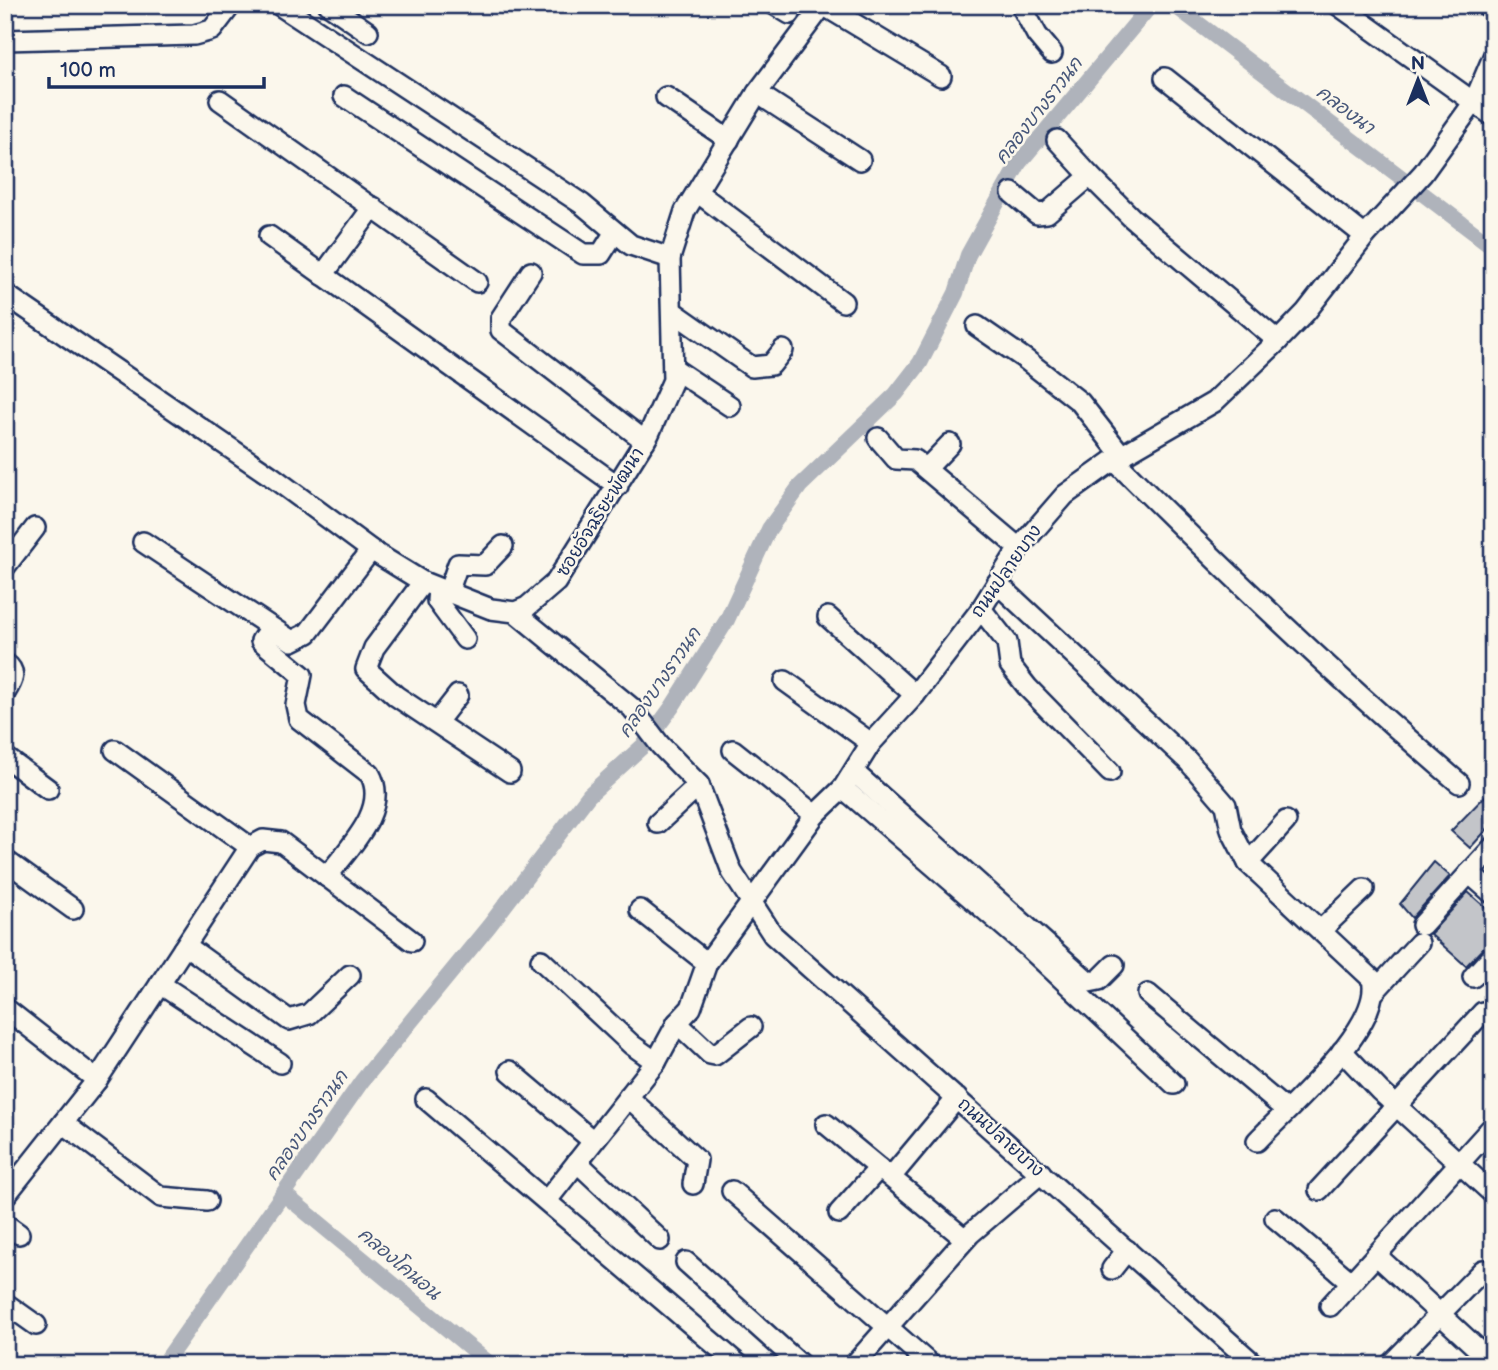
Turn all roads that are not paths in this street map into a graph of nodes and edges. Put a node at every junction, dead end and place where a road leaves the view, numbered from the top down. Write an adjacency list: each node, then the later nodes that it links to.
1 (231, 5): 10 (street)
2 (279, 5): 28 (street)
3 (329, 5): 9 (street)
4 (823, 5): 13 (street); 15 (street, ซอยอัจฉริยะพัฒนา)
5 (1021, 5): 11 (street)
6 (1486, 5): 8 (street)
7 (1347, 6): 18 (street)
8 (1493, 10)
9 (368, 32)
10 (5, 40)
11 (1052, 53)
12 (1493, 57): 18 (street)
13 (941, 76)
14 (1165, 78): 30 (street)
15 (757, 93): 21 (street, ซอยอัจฉริยะพัฒนา); 23 (street)
16 (344, 96): 28 (street)
17 (666, 97): 21 (street)
18 (1475, 99): 20 (street); 30 (street, ถนนปลายบาง)
19 (220, 100): 27 (street)
20 (1493, 117)
21 (729, 140): 25 (street, ซอยอัจฉริยะพัฒนา)
22 (1057, 140): 24 (street)
23 (860, 160)
24 (1090, 176): 26 (street); 39 (street)
25 (697, 192): 31 (street, ซอยอัจฉริยะพัฒนา); 36 (street)
26 (1012, 192)
27 (373, 207): 33 (street); 34 (street)
28 (615, 232): 31 (street)
29 (269, 236): 33 (street)
30 (1365, 236): 39 (street, ถนนปลายบาง)
31 (670, 258): 37 (street, ซอยอัจฉริยะพัฒนา)
32 (531, 272): 44 (street)
33 (323, 275): 48 (street)
34 (477, 282)
35 (5, 295): 53 (street)
36 (843, 302)
37 (673, 311): 40 (street); 41 (street, ซอยอัจฉริยะพัฒนา)
38 (976, 326): 46 (street)
39 (1278, 341): 46 (street, ถนนปลายบาง)
40 (783, 350)
41 (673, 368): 42 (street); 44 (street, ซอยอัจฉริยะพัฒนา)
42 (730, 406)
43 (878, 438): 47 (street)
44 (645, 441): 48 (street, ซอยอัจฉริยะพัฒนา)
45 (950, 444): 47 (street)
46 (1119, 458): 52 (street, ถนนปลายบาง); 75 (street)
47 (926, 469): 52 (street)
48 (618, 486): 58 (street, ซอยอัจฉริยะพัฒนา)
49 (35, 527): 54 (street)
50 (143, 542): 60 (street)
51 (502, 546): 56 (street)
52 (1018, 548): 55 (street, ถนนปลายบาง)
53 (370, 550): 56 (street); 60 (street)
54 (5, 567)
55 (997, 583): 57 (street, ถนนปลายบาง); 84 (street)
56 (436, 588): 58 (street); 61 (street); 67 (street)
57 (981, 609): 66 (street, ถนนปลายบาง); 73 (street)
58 (515, 612): 76 (street, ถนนปลายบาง)
59 (828, 617): 66 (street)
60 (270, 626): 86 (street)
61 (465, 639)
62 (5, 663): 64 (street)
63 (785, 681): 68 (street)
64 (5, 693)
65 (457, 695): 67 (street)
66 (915, 695): 68 (street, ถนนปลายบาง)
67 (437, 722): 72 (street)
68 (871, 743): 74 (street, ถนนปลายบาง)
69 (116, 750): 81 (street)
70 (733, 750): 78 (street)
71 (5, 757): 77 (street)
72 (510, 772)
73 (1110, 772)
74 (849, 781): 78 (street, ถนนปลายบาง); 98 (street); 113 (street)
75 (1459, 783)
76 (699, 785): 80 (street); 89 (street, ถนนปลายบาง)
77 (48, 789)
78 (815, 816): 89 (street, ถนนปลายบาง)
79 (1286, 821): 84 (street)
80 (658, 823)
81 (250, 846): 86 (street); 94 (street)
82 (1493, 847): 85 (street)
83 (5, 860): 90 (street)
84 (1248, 863): 92 (street)
85 (1469, 873): 88 (street); 102 (street)
86 (327, 877): 93 (street)
87 (1364, 889): 92 (street)
88 (1493, 894)
89 (751, 906): 97 (street); 115 (street, ถนนปลายบาง)
90 (74, 909)
91 (640, 910): 97 (street)
92 (1321, 930): 102 (street)
93 (412, 941)
94 (183, 949): 99 (street); 101 (street)
95 (1493, 955): 100 (street)
96 (541, 960): 109 (street)
97 (706, 963): 106 (street)
98 (1114, 965)
99 (351, 975)
100 (1473, 976)
101 (160, 984): 110 (street); 112 (street)
102 (1375, 991): 108 (street)
103 (1148, 994): 118 (street)
104 (5, 1008): 112 (street)
105 (1483, 1012): 117 (street)
106 (677, 1023): 107 (street); 109 (street)
107 (751, 1027)
108 (1342, 1051): 117 (street); 118 (street)
109 (656, 1062): 114 (street)
110 (280, 1063)
111 (509, 1071): 122 (street)
112 (97, 1080): 119 (street)
113 (1174, 1084)
114 (628, 1097): 122 (street); 128 (street)
115 (957, 1098): 126 (street); 127 (street, ถนนปลายบาง)
116 (426, 1099): 133 (street)
117 (1395, 1105): 125 (street); 129 (street)
118 (1286, 1110): 123 (street)
119 (63, 1123): 132 (street); 134 (street)
120 (826, 1124): 126 (street)
121 (1493, 1126): 125 (street)
122 (593, 1141): 124 (street)
123 (1257, 1141)
124 (577, 1162): 133 (street); 138 (street)
125 (1458, 1162): 131 (street); 140 (street)
126 (885, 1173): 135 (street); 137 (street)
127 (1041, 1173): 137 (street); 139 (street, ถนนปลายบาง)
128 (692, 1184)
129 (1319, 1190)
130 (732, 1191): 149 (street)
131 (1493, 1194)
132 (5, 1196)
133 (548, 1199): 151 (street)
134 (207, 1201)
135 (839, 1213)
136 (1275, 1218): 144 (street)
137 (965, 1239): 149 (street)
138 (660, 1240)
139 (1127, 1250): 142 (street); 155 (street, ถนนปลายบาง)
140 (1376, 1255): 144 (street); 147 (street)
141 (687, 1262): 152 (street)
142 (1112, 1269)
143 (1483, 1270): 147 (street)
144 (1351, 1282): 146 (street)
145 (5, 1303): 148 (street)
146 (1330, 1306)
147 (1440, 1314): 150 (street); 156 (street)
148 (36, 1325)
149 (888, 1326): 153 (street); 154 (street)
150 (1493, 1363)
151 (739, 1365)
152 (801, 1365)
153 (854, 1365)
154 (931, 1365)
155 (1255, 1365)
156 (1390, 1365)

